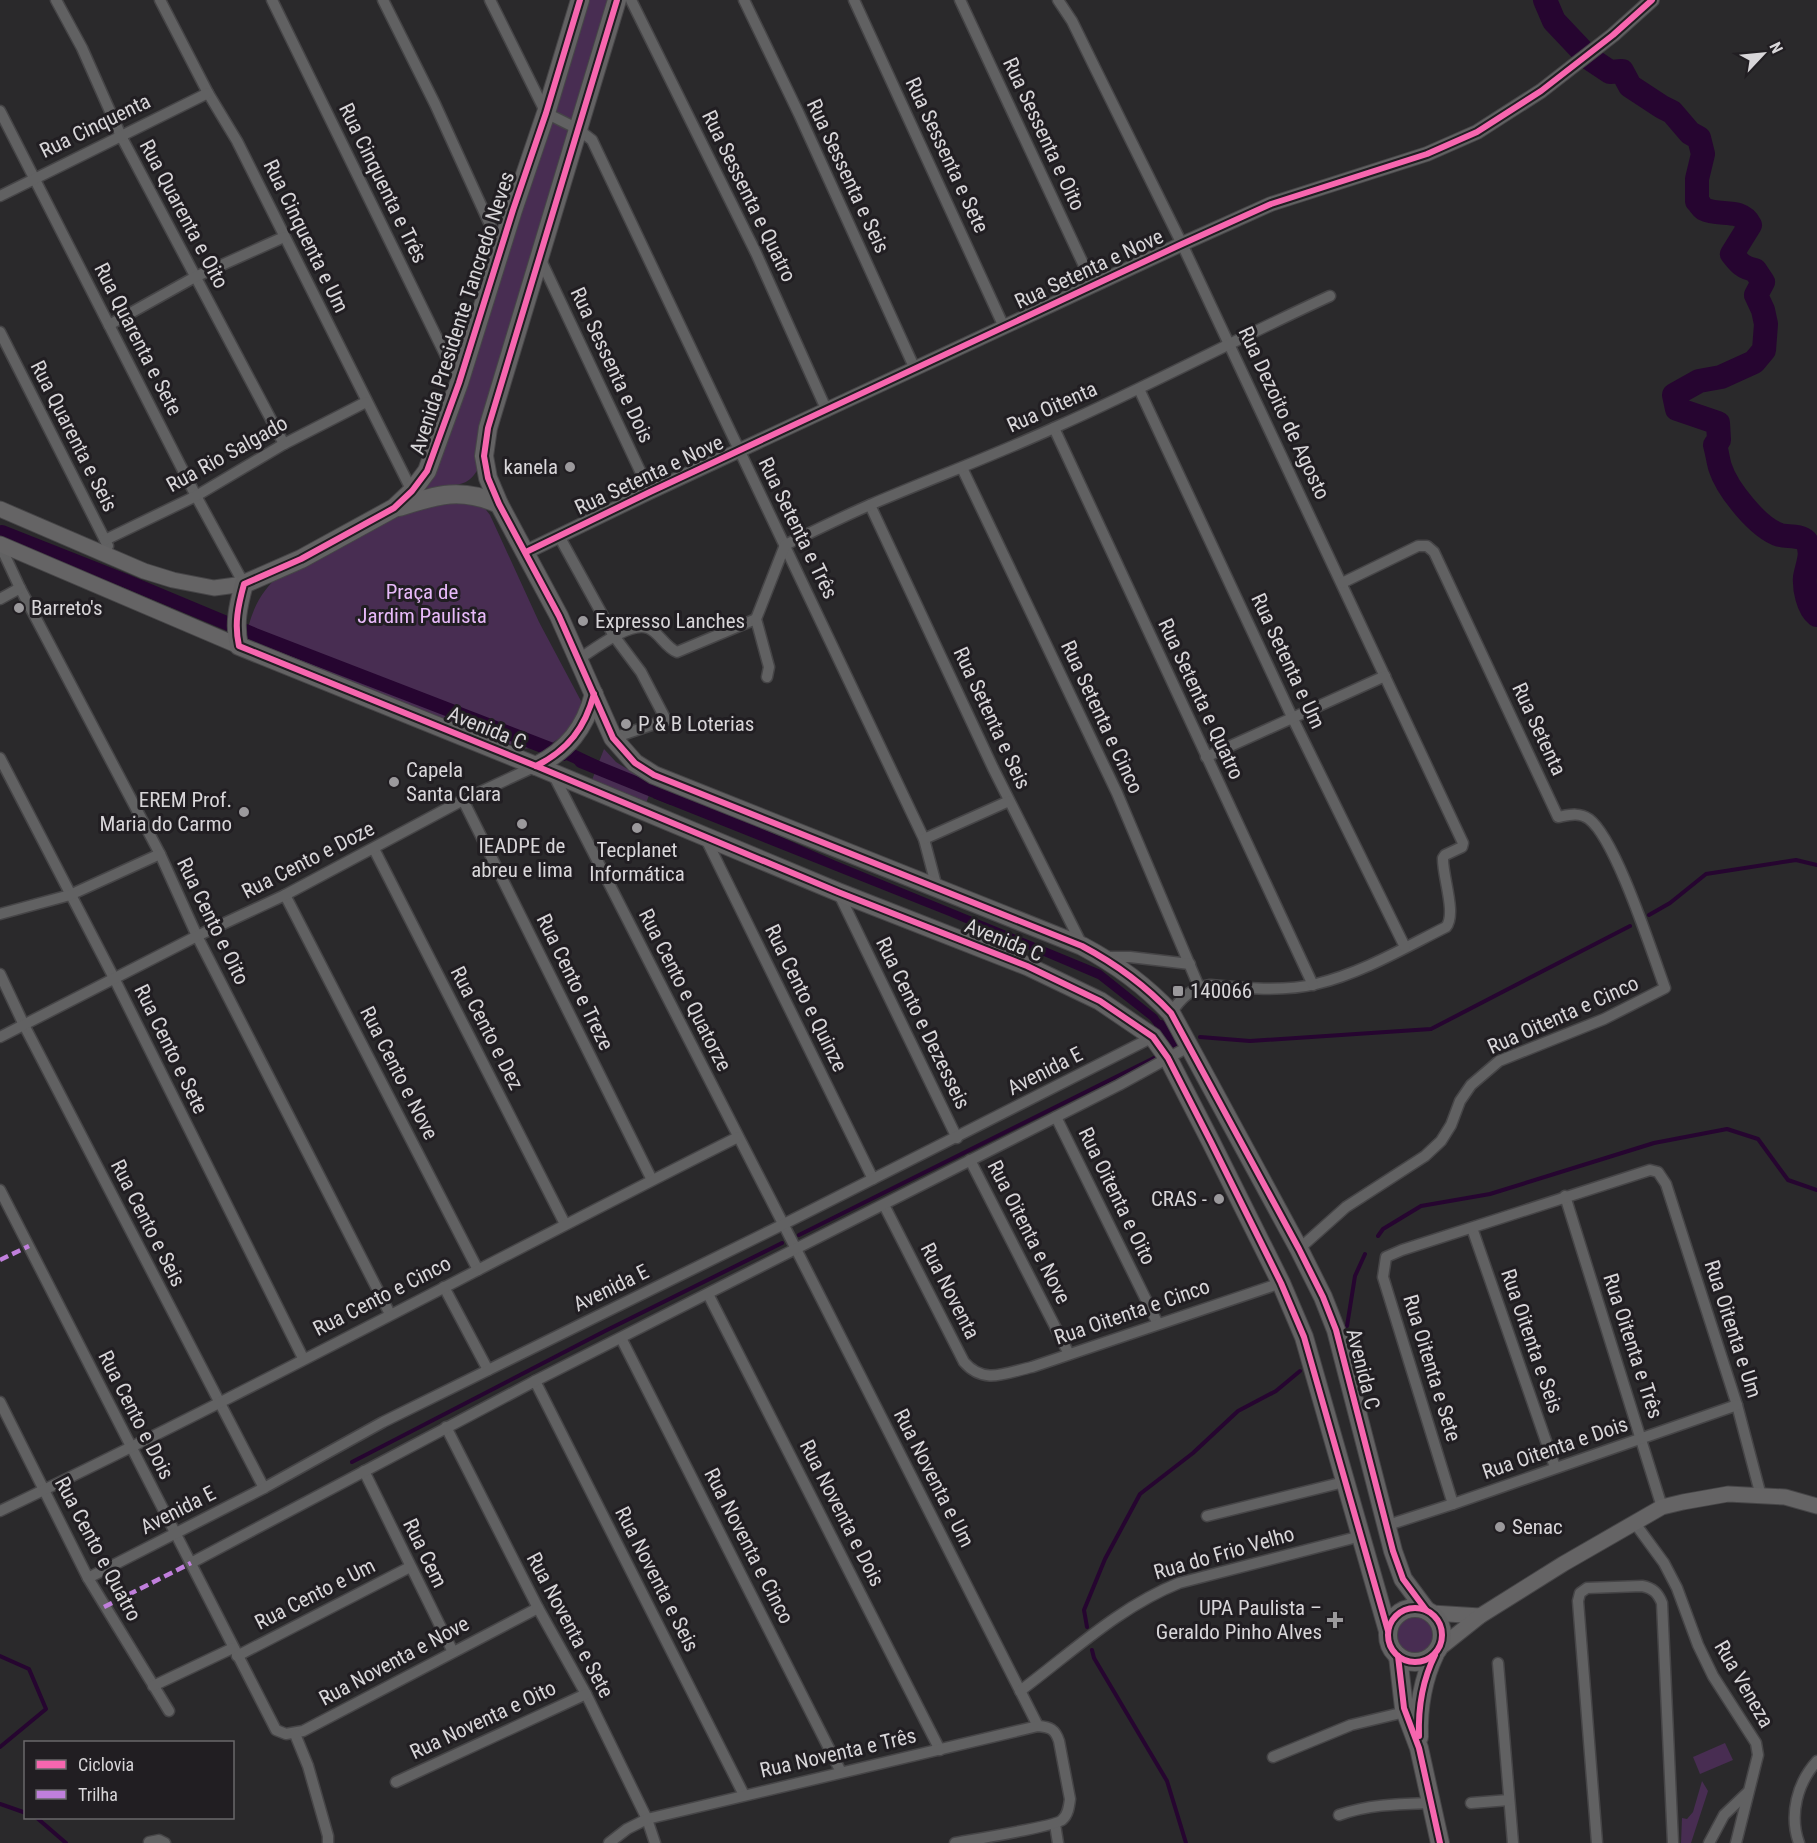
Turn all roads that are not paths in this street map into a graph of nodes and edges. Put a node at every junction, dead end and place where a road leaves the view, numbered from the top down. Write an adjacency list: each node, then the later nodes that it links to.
1 (56, 0): 18 (street, Rua Quarenta e Oito)
2 (160, 0): 14 (street, Rua Cinquenta e Um)
3 (272, 0): 33 (street, Rua Cinquenta e Três)
4 (383, 0): 23 (street)
5 (490, 0): 16 (street)
6 (580, 0): 16 (main road, Avenida Presidente Tancredo Neves)
7 (617, 0): 17 (main road)
8 (631, 0): 36 (street, Rua Sessenta e Quatro)
9 (744, 0): 32 (street, Rua Sessenta e Seis)
10 (854, 0): 29 (street, Rua Sessenta e Sete)
11 (960, 0): 26 (street, Rua Sessenta e Oito)
12 (1058, 0): 22 (street, Rua Dezoito de Agosto)
13 (1652, 0): 22 (street, Rua Setenta e Nove)
14 (208, 93): 18 (street, Rua Cinquenta); 21 (street, Rua Cinquenta e Um)
15 (0, 111): 19 (street, Rua Quarenta e Sete)
16 (546, 113): 17 (street, Rua Setenta e Três); 23 (main road, Avenida Presidente Tancredo Neves)
17 (578, 129): 24 (main road); 39 (street, Rua Setenta e Três)
18 (121, 136): 19 (street, Rua Cinquenta); 25 (street, Rua Quarenta e Oito)
19 (34, 178): 20 (street, Rua Cinquenta); 28 (street, Rua Quarenta e Sete)
20 (0, 196)
21 (284, 237): 25 (street); 35 (street, Rua Cinquenta e Um)
22 (1182, 243): 26 (street, Rua Setenta e Nove); 31 (street, Rua Dezoito de Agosto)
23 (502, 249): 33 (main road, Avenida Presidente Tancredo Neves)
24 (539, 256): 42 (street, Rua Sessenta e Dois); 44 (main road)
25 (195, 277): 28 (street); 38 (street, Rua Quarenta e Oito)
26 (1093, 285): 29 (street, Rua Setenta e Nove)
27 (1330, 296): 31 (street, Rua Oitenta)
28 (109, 325): 43 (street, Rua Quarenta e Sete)
29 (1004, 327): 32 (street, Rua Setenta e Nove)
30 (0, 332): 49 (street, Rua Quarenta e Seis)
31 (1229, 343): 34 (street, Rua Oitenta); 54 (street, Rua Dezoito de Agosto)
32 (915, 369): 36 (street, Rua Setenta e Nove)
33 (459, 383): 41 (main road, Avenida Presidente Tancredo Neves)
34 (1139, 390): 37 (street, Rua Oitenta); 65 (street, Rua Setenta e Um)
35 (366, 402): 38 (street, Rua Rio Salgado); 41 (street, Rua Cinquenta e Um)
36 (827, 411): 39 (street, Rua Setenta e Nove)
37 (1054, 428): 40 (street, Rua Oitenta); 67 (street, Rua Setenta e Quatro)
38 (285, 444): 43 (street, Rua Rio Salgado)
39 (739, 451): 42 (street, Rua Setenta e Nove); 50 (street, Rua Setenta e Três)
40 (962, 468): 45 (street, Rua Oitenta); 85 (street, Rua Setenta e Cinco)
41 (412, 491): 46 (main road, Avenida Presidente Tancredo Neves)
42 (650, 492): 48 (street, Rua Setenta e Nove)
43 (196, 496): 49 (street, Rua Rio Salgado); 55 (street, Rua Quarenta e Sete)
44 (498, 504): 46 (main road); 52 (main road)
45 (870, 505): 50 (street, Rua Oitenta); 71 (street, Rua Setenta e Seis)
46 (394, 508): 55 (main road, Avenida Presidente Tancredo Neves)
47 (0, 509): 53 (main road)
48 (559, 536): 52 (street, Rua Setenta e Nove); 60 (street)
49 (105, 540): 53 (street, Rua Quarenta e Seis)
50 (785, 544): 58 (street); 73 (street, Rua Setenta e Três)
51 (0, 545): 56 (street, Rua Cento e Oito); 59 (main road, Avenida C)
52 (526, 552): 61 (main road)
53 (114, 558): 55 (main road)
54 (1342, 583): 62 (street, Rua Dezoito de Agosto); 90 (street, Rua Setenta)
55 (244, 584): 59 (main road)
56 (20, 588): 57 (street); 75 (street, Rua Cento e Oito)
57 (0, 599)
58 (756, 619): 60 (street); 63 (street)
59 (237, 632): 69 (main road, Avenida C)
60 (614, 636): 61 (street); 66 (street)
61 (579, 659): 64 (main road)
62 (1385, 676): 65 (street); 83 (street, Rua Dezoito de Agosto)
63 (767, 677)
64 (594, 694): 66 (main road); 69 (main road)
65 (1293, 719): 67 (street); 83 (street, Rua Setenta e Um)
66 (611, 732): 76 (main road, Avenida C)
67 (1206, 757): 88 (street, Rua Setenta e Quatro)
68 (0, 758): 79 (street, Rua Cento e Sete)
69 (548, 764): 70 (street, Rua Cento e Doze); 72 (main road, Avenida C); 98 (street, Rua Cento e Quatorze)
70 (463, 800): 74 (street, Rua Cento e Doze); 102 (street, Rua Cento e Treze)
71 (1009, 801): 73 (street); 82 (street, Rua Setenta e Seis)
72 (704, 835): 77 (main road, Avenida C); 101 (street, Rua Cento e Quinze)
73 (924, 838): 76 (street, Rua Setenta e Três)
74 (374, 849): 78 (street, Rua Cento e Doze); 107 (street, Rua Cento e Dez)
75 (160, 854): 79 (street); 81 (street, Rua Cento e Oito)
76 (937, 888): 82 (main road, Avenida C)
77 (838, 892): 94 (main road, Avenida C); 99 (street, Rua Cento e Dezesseis)
78 (285, 895): 81 (street, Rua Cento e Doze); 113 (street, Rua Cento e Nove)
79 (70, 896): 80 (street); 87 (street, Rua Cento e Sete)
80 (0, 914)
81 (197, 936): 87 (street, Rua Cento e Doze); 117 (street, Rua Cento e Oito)
82 (1082, 945): 84 (main road, Avenida C)
83 (1405, 947): 88 (street)
84 (1104, 957): 85 (street); 91 (main road, Avenida C)
85 (1190, 964): 89 (street, Rua Setenta e Cinco)
86 (0, 974): 92 (street, Rua Cento e Seis)
87 (114, 978): 92 (street, Rua Cento e Doze); 121 (street, Rua Cento e Sete)
88 (1313, 985): 89 (street)
89 (1198, 987): 91 (street)
90 (1665, 988): 112 (street, Rua Oitenta e Cinco)
91 (1171, 1013): 95 (main road, Avenida C)
92 (24, 1025): 93 (street, Rua Cento e Doze); 126 (street, Rua Cento e Seis)
93 (0, 1037)
94 (1153, 1037): 96 (main road, Avenida C); 99 (street, Avenida E)
95 (1190, 1046): 96 (street); 106 (main road, Avenida C)
96 (1168, 1058): 97 (street); 110 (main road, Avenida C)
97 (1056, 1117): 100 (street); 118 (street, Rua Oitenta e Oito)
98 (738, 1137): 102 (street, Rua Cento e Cinco); 108 (street, Rua Cento e Quatorze)
99 (957, 1138): 101 (street, Avenida E)
100 (970, 1160): 105 (street); 120 (street, Rua Oitenta e Nove)
101 (873, 1179): 108 (street, Avenida E)
102 (652, 1180): 107 (street, Rua Cento e Cinco)
103 (0, 1190): 130 (street, Rua Cento e Dois)
104 (1565, 1196): 109 (street); 127 (street, Rua Oitenta e Um); 129 (street, Rua Oitenta e Três)
105 (884, 1205): 111 (street); 123 (street, Rua Noventa)
106 (1282, 1219): 110 (main road); 112 (main road, Avenida C)
107 (565, 1224): 113 (street, Rua Cento e Cinco)
108 (784, 1224): 111 (street, Rua Noventa e Um); 122 (street, Avenida E)
109 (1472, 1228): 131 (street, Rua Oitenta e Seis); 137 (street, Rua Oitenta e Sete)
110 (1256, 1232): 114 (main road, Avenida C)
111 (796, 1249): 116 (street); 159 (street, Rua Noventa e Um)
112 (1299, 1249): 143 (main road, Avenida C)
113 (478, 1270): 115 (street, Rua Cento e Cinco)
114 (1281, 1283): 118 (street, Rua Oitenta e Cinco); 133 (main road, Avenida C)
115 (444, 1287): 117 (street, Rua Cento e Cinco); 122 (street)
116 (708, 1294): 119 (street); 166 (street, Rua Noventa e Dois)
117 (390, 1314): 121 (street, Rua Cento e Cinco)
118 (1158, 1324): 120 (street, Rua Oitenta e Cinco)
119 (621, 1338): 124 (street); 169 (street, Rua Noventa e Cinco)
120 (1069, 1354): 123 (street, Rua Oitenta e Cinco)
121 (303, 1358): 126 (street, Rua Cento e Cinco)
122 (488, 1370): 134 (street, Avenida E)
123 (994, 1375)
124 (535, 1381): 128 (street); 172 (street, Rua Noventa e Seis)
125 (0, 1402): 135 (street, Rua Cento e Quatro)
126 (218, 1402): 130 (street, Rua Cento e Cinco); 134 (street, Rua Cento e Seis)
127 (1737, 1405): 129 (street, Rua Oitenta e Dois); 136 (street, Rua Oitenta e Um)
128 (446, 1427): 132 (street); 149 (street, Rua Noventa e Sete)
129 (1642, 1438): 131 (street, Rua Oitenta e Dois); 139 (street, Rua Oitenta e Três)
130 (131, 1448): 135 (street, Rua Cento e Cinco); 144 (street, Rua Cento e Dois)
131 (1555, 1467): 137 (street, Rua Oitenta e Dois)
132 (363, 1471): 146 (street); 147 (street, Rua Cem)
133 (1344, 1482): 141 (street); 145 (main road, Avenida C)
134 (264, 1488): 144 (street, Avenida E)
135 (44, 1490): 140 (street, Rua Cento e Cinco); 148 (street, Rua Cento e Quatro)
136 (1761, 1496): 138 (main road); 139 (main road)
137 (1454, 1504): 143 (street, Rua Oitenta e Dois)
138 (1817, 1506)
139 (1662, 1508): 142 (main road)
140 (0, 1511)
141 (1207, 1516)
142 (1634, 1522): 151 (main road); 171 (street, Rua Veneza)
143 (1385, 1526): 150 (main road, Avenida C)
144 (174, 1534): 146 (street, Rua Cento e Dois); 148 (street, Avenida E)
145 (1361, 1536): 152 (main road, Avenida C); 159 (street, Rua do Frio Velho)
146 (190, 1563): 154 (street, Rua Cento e Dois)
147 (410, 1567): 154 (street, Rua Cento e Um); 155 (street, Rua Cem)
148 (88, 1578): 158 (street, Rua Cento e Quatro)
149 (538, 1608): 155 (street, Rua Noventa e Nove); 160 (street, Rua Noventa e Sete)
150 (1429, 1611): 151 (main road); 152 (main road); 153 (main road)
151 (1480, 1616): 153 (main road)
152 (1388, 1631): 156 (main road)
153 (1438, 1650): 156 (main road); 165 (main road)
154 (235, 1652): 158 (street, Rua Cento e Um); 164 (street, Rua Cento e Dois)
155 (453, 1652): 164 (street, Rua Noventa e Nove)
156 (1398, 1656): 162 (main road)
157 (1497, 1663): 173 (street)
158 (153, 1686): 161 (street, Rua Cento e Quatro)
159 (1020, 1691): 163 (street, Rua Noventa e Um)
160 (586, 1694): 170 (street, Rua Noventa e Oito); 177 (street, Rua Noventa e Sete)
161 (169, 1711)
162 (1406, 1712): 165 (main road); 167 (street)
163 (1038, 1726): 166 (street, Rua Noventa e Três); 178 (street)
164 (295, 1734): 182 (street)
165 (1419, 1748): 174 (main road)
166 (940, 1750): 169 (street, Rua Noventa e Três)
167 (1273, 1757)
168 (1817, 1761): 192 (street)
169 (841, 1772): 172 (street, Rua Noventa e Três)
170 (396, 1782)
171 (1748, 1792): 190 (street); 191 (street, Rua Veneza)
172 (744, 1795): 177 (street, Rua Noventa e Três)
173 (1509, 1800): 175 (street); 187 (street)
174 (1432, 1803): 176 (street); 186 (main road)
175 (1471, 1803)
176 (1339, 1815)
177 (647, 1819): 183 (street, Rua Noventa e Três); 184 (street, Rua Noventa e Sete)
178 (1055, 1824): 180 (street); 185 (street)
179 (149, 1842): 181 (street)
180 (1057, 1842)
181 (165, 1843)
182 (328, 1843)
183 (609, 1843)
184 (655, 1843)
185 (955, 1843)
186 (1440, 1843)
187 (1513, 1843)
188 (1597, 1843): 189 (street)
189 (1673, 1843)
190 (1708, 1843)
191 (1736, 1843)
192 (1799, 1843)

